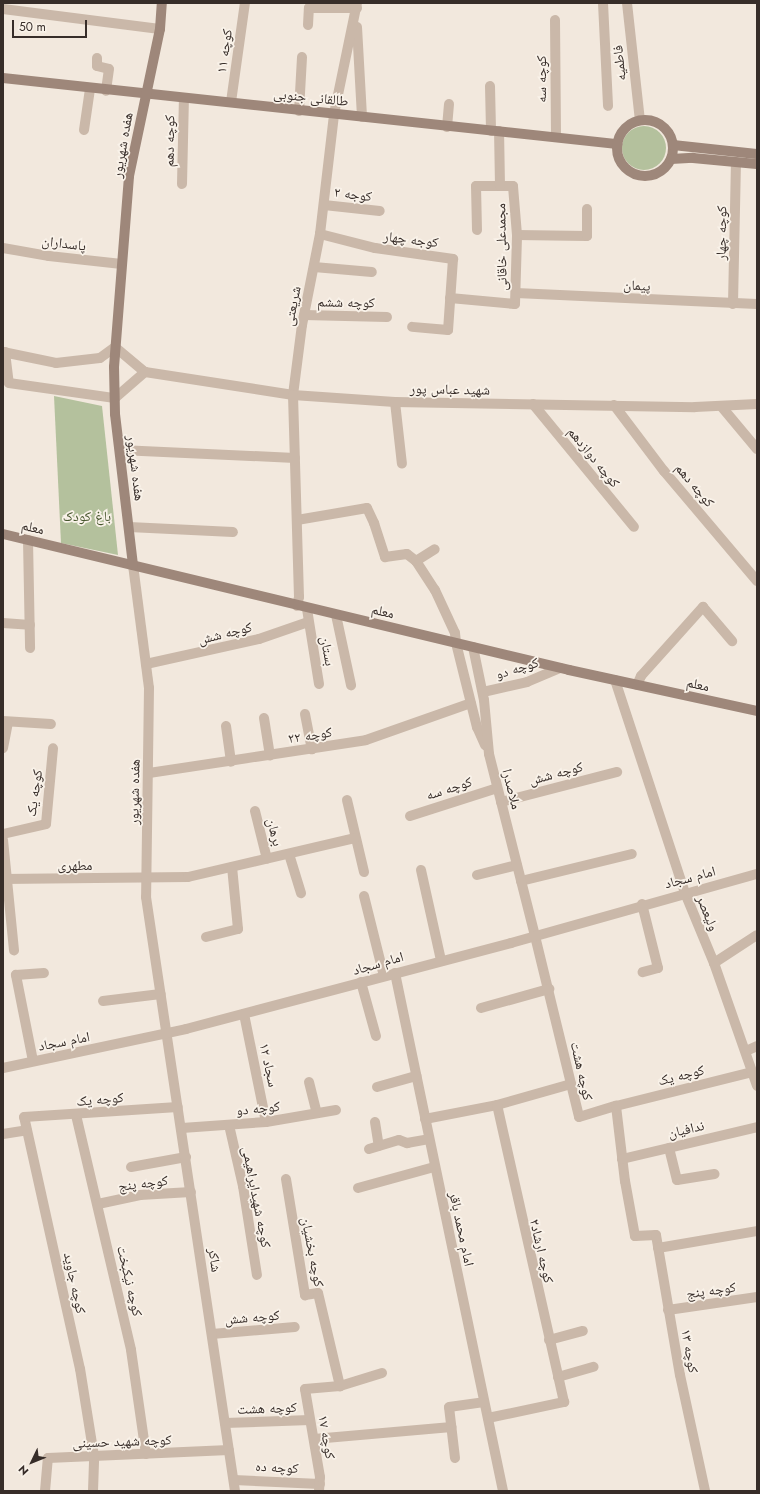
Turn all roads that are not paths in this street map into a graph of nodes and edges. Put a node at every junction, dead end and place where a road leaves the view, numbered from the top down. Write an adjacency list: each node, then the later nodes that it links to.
1 (162, 3): 9 (main road, هفده شهریور)
2 (245, 3): 18 (street, کوچه ۱۱)
3 (603, 3): 20 (street, فاطمیه)
4 (627, 3): 24 (street, فاطمیه)
5 (357, 8): 8 (street); 22 (street, شریعتی); 23 (street)
6 (3, 9): 9 (street)
7 (555, 20): 28 (street, کوچه سه)
8 (308, 25)
9 (160, 29): 16 (main road, هفده شهریور)
10 (302, 57): 21 (street)
11 (97, 58): 15 (street)
12 (3, 78): 14 (main road, طالقانی جنوبی)
13 (490, 86): 27 (street)
14 (90, 89): 15 (main road, طالقانی جنوبی); 26 (street)
15 (106, 91): 16 (main road, طالقانی جنوبی)
16 (145, 94): 17 (main road, طالقانی جنوبی); 44 (main road, هفده شهریور)
17 (184, 98): 18 (main road, طالقانی جنوبی); 35 (street, کوچه دهم)
18 (231, 102): 21 (main road, طالقانی جنوبی)
19 (449, 104): 25 (street)
20 (608, 106)
21 (299, 111): 22 (main road, طالقانی جنوبی)
22 (334, 114): 23 (main road, طالقانی جنوبی); 37 (street, شریعتی)
23 (362, 117): 25 (main road, طالقانی جنوبی)
24 (640, 120): 29 (main road); 30 (main road)
25 (447, 127): 27 (main road, طالقانی جنوبی)
26 (84, 130)
27 (495, 131): 28 (main road, طالقانی جنوبی); 36 (street, مجمدعلی خاقانی)
28 (556, 137): 29 (main road, طالقانی جنوبی)
29 (617, 144): 32 (main road)
30 (673, 145): 31 (main road); 32 (main road)
31 (757, 154)
32 (671, 160): 33 (main road)
33 (736, 162): 34 (main road); 49 (street, کوچه چهار)
34 (757, 164)
35 (182, 184)
36 (500, 186): 40 (street); 42 (street, مجمدعلی خاقانی)
37 (324, 205): 39 (street, کوجه ۲); 41 (street, شریعتی)
38 (587, 210): 42 (street)
39 (380, 211)
40 (477, 230)
41 (320, 234): 45 (street, شریعتی); 48 (street, کوجه چهار)
42 (517, 236): 47 (street, مجمدعلی خاقانی)
43 (3, 248): 44 (street, پاسداران)
44 (122, 264): 54 (main road, هفده شهریور)
45 (314, 267): 46 (street); 51 (street, شریعتی)
46 (372, 272)
47 (516, 293): 48 (street, مجمدعلی خاقانی); 49 (street, پیمان)
48 (450, 298): 53 (street, کوجه چهار)
49 (733, 304): 50 (street, پیمان)
50 (757, 304)
51 (304, 315): 52 (street, کوچه ششم); 57 (street, شریعتی)
52 (387, 317)
53 (412, 327)
54 (115, 347): 55 (street); 56 (street); 58 (main road, هفده شهریور)
55 (4, 352): 58 (street)
56 (145, 372): 57 (street, شهید عباس پور); 58 (street)
57 (293, 394): 59 (street, شهید عباس پور); 66 (street, شریعتی)
58 (114, 398): 65 (main road, هفده شهریور)
59 (395, 402): 60 (street, شهید عباس پور); 67 (street)
60 (533, 404): 62 (street, شهید عباس پور); 70 (street, کوچه دوازدهم)
61 (757, 404): 63 (street, شهید عباس پور)
62 (614, 406): 63 (street, شهید عباس پور); 77 (street, کوچه دهم)
63 (721, 406): 64 (street)
64 (757, 449)
65 (120, 450): 66 (street); 69 (main road, هفده شهریور)
66 (295, 458): 68 (street, شریعتی)
67 (402, 464)
68 (297, 520): 75 (street); 78 (street, شریعتی)
69 (129, 527): 71 (street); 76 (main road, هفده شهریور)
70 (634, 527)
71 (233, 532)
72 (3, 534): 73 (main road, معلم)
73 (28, 540): 76 (main road, معلم); 82 (street)
74 (435, 549): 75 (street)
75 (416, 561): 84 (street)
76 (133, 565): 78 (main road, معلم); 87 (street, هفده شهریور)
77 (757, 581)
78 (302, 607): 79 (main road, معلم); 80 (street)
79 (336, 615): 84 (main road, معلم); 91 (street)
80 (308, 622): 87 (street, کوچه شش); 90 (street, بستان)
81 (3, 623): 82 (street)
82 (30, 625): 86 (street)
83 (732, 641): 92 (street)
84 (456, 643): 85 (main road, معلم); 94 (street)
85 (473, 647): 88 (main road, معلم); 93 (street, ملاصدرا)
86 (30, 648)
87 (146, 664): 108 (street, هفده شهریور)
88 (560, 668): 89 (main road, معلم); 93 (street, کوچه دو)
89 (615, 680): 92 (main road, معلم); 130 (street, ولیعصر)
90 (319, 684)
91 (351, 685)
92 (637, 685): 95 (main road, معلم)
93 (483, 692): 104 (street, ملاصدرا)
94 (471, 703): 103 (street, کوچه ۲۲); 104 (street)
95 (757, 711)
96 (306, 714): 103 (street)
97 (264, 718): 105 (street)
98 (6, 722): 99 (street); 101 (street)
99 (51, 724)
100 (226, 726): 106 (street)
101 (3, 748)
102 (54, 748): 114 (street, کوچه یک)
103 (312, 749): 105 (street, کوچه ۲۲)
104 (489, 754): 109 (street, ملاصدرا)
105 (270, 756): 106 (street, کوچه ۲۲)
106 (231, 762): 108 (street, کوچه ۲۲)
107 (617, 772): 111 (street, کوچه شش)
108 (148, 773): 126 (street, هفده شهریور)
109 (498, 788): 111 (street, ملاصدرا); 113 (street, کوچه سه)
110 (347, 800): 115 (street)
111 (501, 802): 120 (street, ملاصدرا)
112 (255, 811): 119 (street, برهان)
113 (410, 816)
114 (3, 834)
115 (355, 838): 117 (street, مطهری); 123 (street)
116 (3, 840): 127 (street)
117 (289, 854): 119 (street, مطهری); 129 (street)
118 (632, 854): 128 (street)
119 (267, 859): 121 (street, مطهری)
120 (517, 865): 125 (street); 128 (street, ملاصدرا)
121 (232, 867): 126 (street, مطهری); 135 (street)
122 (421, 870): 137 (street)
123 (364, 872)
124 (757, 874): 130 (street, امام سجاد)
125 (477, 875)
126 (147, 878): 127 (street, مطهری); 145 (street, هفده شهریور)
127 (5, 879): 136 (street)
128 (521, 881): 134 (street, ملاصدرا)
129 (301, 893)
130 (685, 893): 132 (street, امام سجاد); 138 (street, ولیعصر)
131 (364, 896): 142 (street)
132 (642, 904): 134 (street, امام سجاد); 139 (street)
133 (757, 935): 138 (street)
134 (535, 936): 137 (street, امام سجاد); 144 (street, کوچه هشت)
135 (206, 937)
136 (14, 950)
137 (441, 960): 140 (street, امام سجاد)
138 (714, 963): 152 (street, ولیعصر)
139 (643, 972)
140 (394, 973): 142 (street, امام سجاد); 156 (street, امام محمد باقر)
141 (44, 974): 153 (street)
142 (384, 976): 143 (street, امام سجاد)
143 (361, 982): 148 (street, امام سجاد); 150 (street)
144 (549, 989): 147 (street); 158 (street, کوچه هشت)
145 (161, 994): 146 (street); 149 (street, هفده شهریور)
146 (103, 1001)
147 (481, 1008)
148 (244, 1014): 149 (street, امام سجاد); 169 (street, سجاد ۱۲)
149 (167, 1033): 153 (street, امام سجاد); 163 (street, شاکر)
150 (376, 1036)
151 (757, 1046): 152 (street)
152 (746, 1051): 155 (street, ولیعصر)
153 (33, 1061): 154 (street, امام سجاد)
154 (3, 1068)
155 (752, 1072): 159 (street, ولیعصر); 162 (street, کوچه یک)
156 (416, 1076): 160 (street); 168 (street, امام محمد باقر)
157 (309, 1082): 165 (street)
158 (571, 1084): 161 (street); 162 (street, کوچه هشت)
159 (757, 1086)
160 (377, 1087)
161 (497, 1105): 168 (street); 198 (street, کوچه ارشاد۲)
162 (616, 1106): 181 (street, کوچه هشت)
163 (178, 1107): 166 (street, کوچه یک); 173 (street, شاکر)
164 (336, 1110): 165 (street, کوچه دو)
165 (317, 1113): 169 (street, کوچه دو)
166 (76, 1115): 167 (street, کوچه یک); 188 (street, کوچه نیکبخت)
167 (24, 1117): 174 (street, کوچه جاوید)
168 (425, 1119): 176 (street, امام محمد باقر)
169 (266, 1122): 171 (street, کوچه دو)
170 (375, 1122): 177 (street)
171 (228, 1125): 173 (street, کوچه دو); 192 (street, کوچه شهیدایراهیمی)
172 (757, 1127): 178 (street, ندافیان)
173 (182, 1128): 180 (street, شاکر)
174 (26, 1130): 175 (street); 211 (street, کوچه جاوید)
175 (3, 1134)
176 (429, 1139): 177 (street); 183 (street, امام محمد باقر)
177 (379, 1146): 179 (street)
178 (669, 1148): 181 (street, ندافیان); 184 (street)
179 (369, 1149)
180 (186, 1158): 182 (street); 187 (street, شاکر)
181 (622, 1159): 190 (street, کوچه هشت)
182 (131, 1167)
183 (434, 1167): 186 (street); 203 (street, امام محمد باقر)
184 (715, 1174)
185 (286, 1179): 202 (street, کوچه بخشیان)
186 (358, 1188)
187 (191, 1192): 188 (street, کوچه پنج); 197 (street, شاکر)
188 (98, 1204): 210 (street, کوچه نیکبخت)
189 (757, 1232): 191 (street)
190 (635, 1236): 191 (street, کوچه ۱۳)
191 (658, 1248): 194 (street, کوچه ۱۳)
192 (257, 1275)
193 (757, 1297): 194 (street, کوچه پنج)
194 (668, 1310): 219 (street, کوچه ۱۳)
195 (295, 1327): 197 (street, کوچه شش)
196 (583, 1331): 198 (street)
197 (212, 1334): 206 (street, شاکر)
198 (549, 1340): 201 (street, کوچه ارشاد۲)
199 (594, 1367): 201 (street)
200 (382, 1373): 202 (street)
201 (558, 1377): 204 (street, کوچه ارشاد۲)
202 (340, 1386): 205 (street, کوچه ۱۷)
203 (484, 1402): 204 (street, امام محمد باقر); 207 (street)
204 (488, 1418): 218 (street, امام محمد باقر)
205 (310, 1420): 206 (street, کوچه هشت); 208 (street, کوچه ۱۷)
206 (225, 1423): 209 (street, شاکر)
207 (451, 1426): 208 (street); 212 (street)
208 (314, 1439): 214 (street, کوچه ۱۷)
209 (229, 1450): 210 (street, کوچه شهید حسینی); 213 (street, شاکر)
210 (146, 1454): 211 (street, کوچه شهید حسینی)
211 (94, 1456): 215 (street, کوچه شهید حسینی); 216 (street, کوچه جاوید)
212 (455, 1458)
213 (234, 1480): 214 (street, کوچه ده); 217 (street, شاکر)
214 (320, 1487)
215 (45, 1491)
216 (93, 1491)
217 (235, 1491)
218 (503, 1491)
219 (705, 1491)

